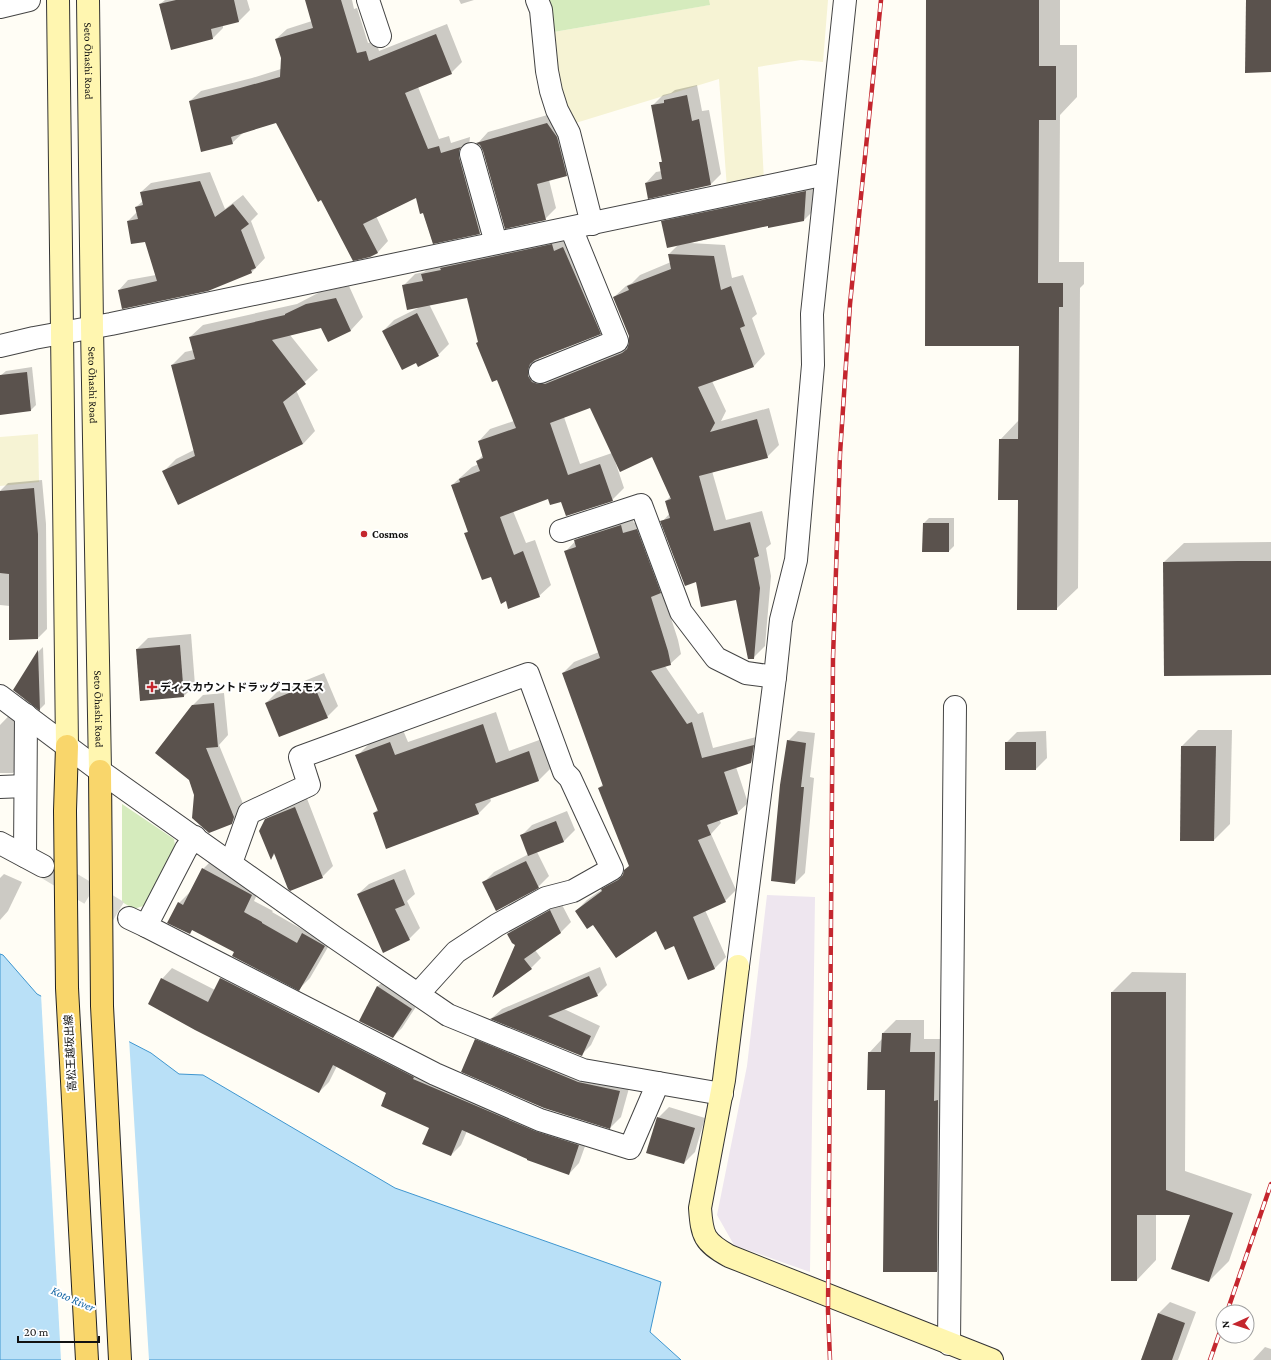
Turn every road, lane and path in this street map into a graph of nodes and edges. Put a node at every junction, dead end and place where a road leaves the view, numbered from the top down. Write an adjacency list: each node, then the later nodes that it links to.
1 (29, 0): 7 (street)
2 (58, 0): 14 (street)
3 (88, 0): 13 (street, Seto Ōhashi Road)
4 (368, 0): 8 (street)
5 (537, 0): 11 (street)
6 (846, 0): 10 (street)
7 (0, 7)
8 (380, 36)
9 (471, 154): 12 (street)
10 (826, 174): 11 (street); 18 (street)
11 (581, 226): 12 (street); 16 (street)
12 (496, 243): 13 (street)
13 (92, 327): 14 (street); 23 (street, Seto Ōhashi Road)
14 (62, 333): 15 (street); 22 (street)
15 (0, 346)
16 (540, 372)
17 (561, 531): 18 (street)
18 (775, 677): 31 (street)
19 (0, 696): 21 (street)
20 (956, 706): 32 (street)
21 (26, 715): 22 (street); 24 (street)
22 (67, 746): 23 (street); 33 (main road, 高松王越坂出線)
23 (100, 771): 26 (street); 34 (main road)
24 (25, 786): 25 (street); 27 (street)
25 (0, 787)
26 (195, 838): 28 (street); 30 (street)
27 (0, 843)
28 (231, 863): 29 (street); 29 (street)
29 (418, 994): 30 (street)
30 (658, 1083): 31 (street)
31 (722, 1094): 32 (street)
32 (949, 1344): 35 (street)
33 (87, 1360)
34 (120, 1360)
35 (992, 1360)

